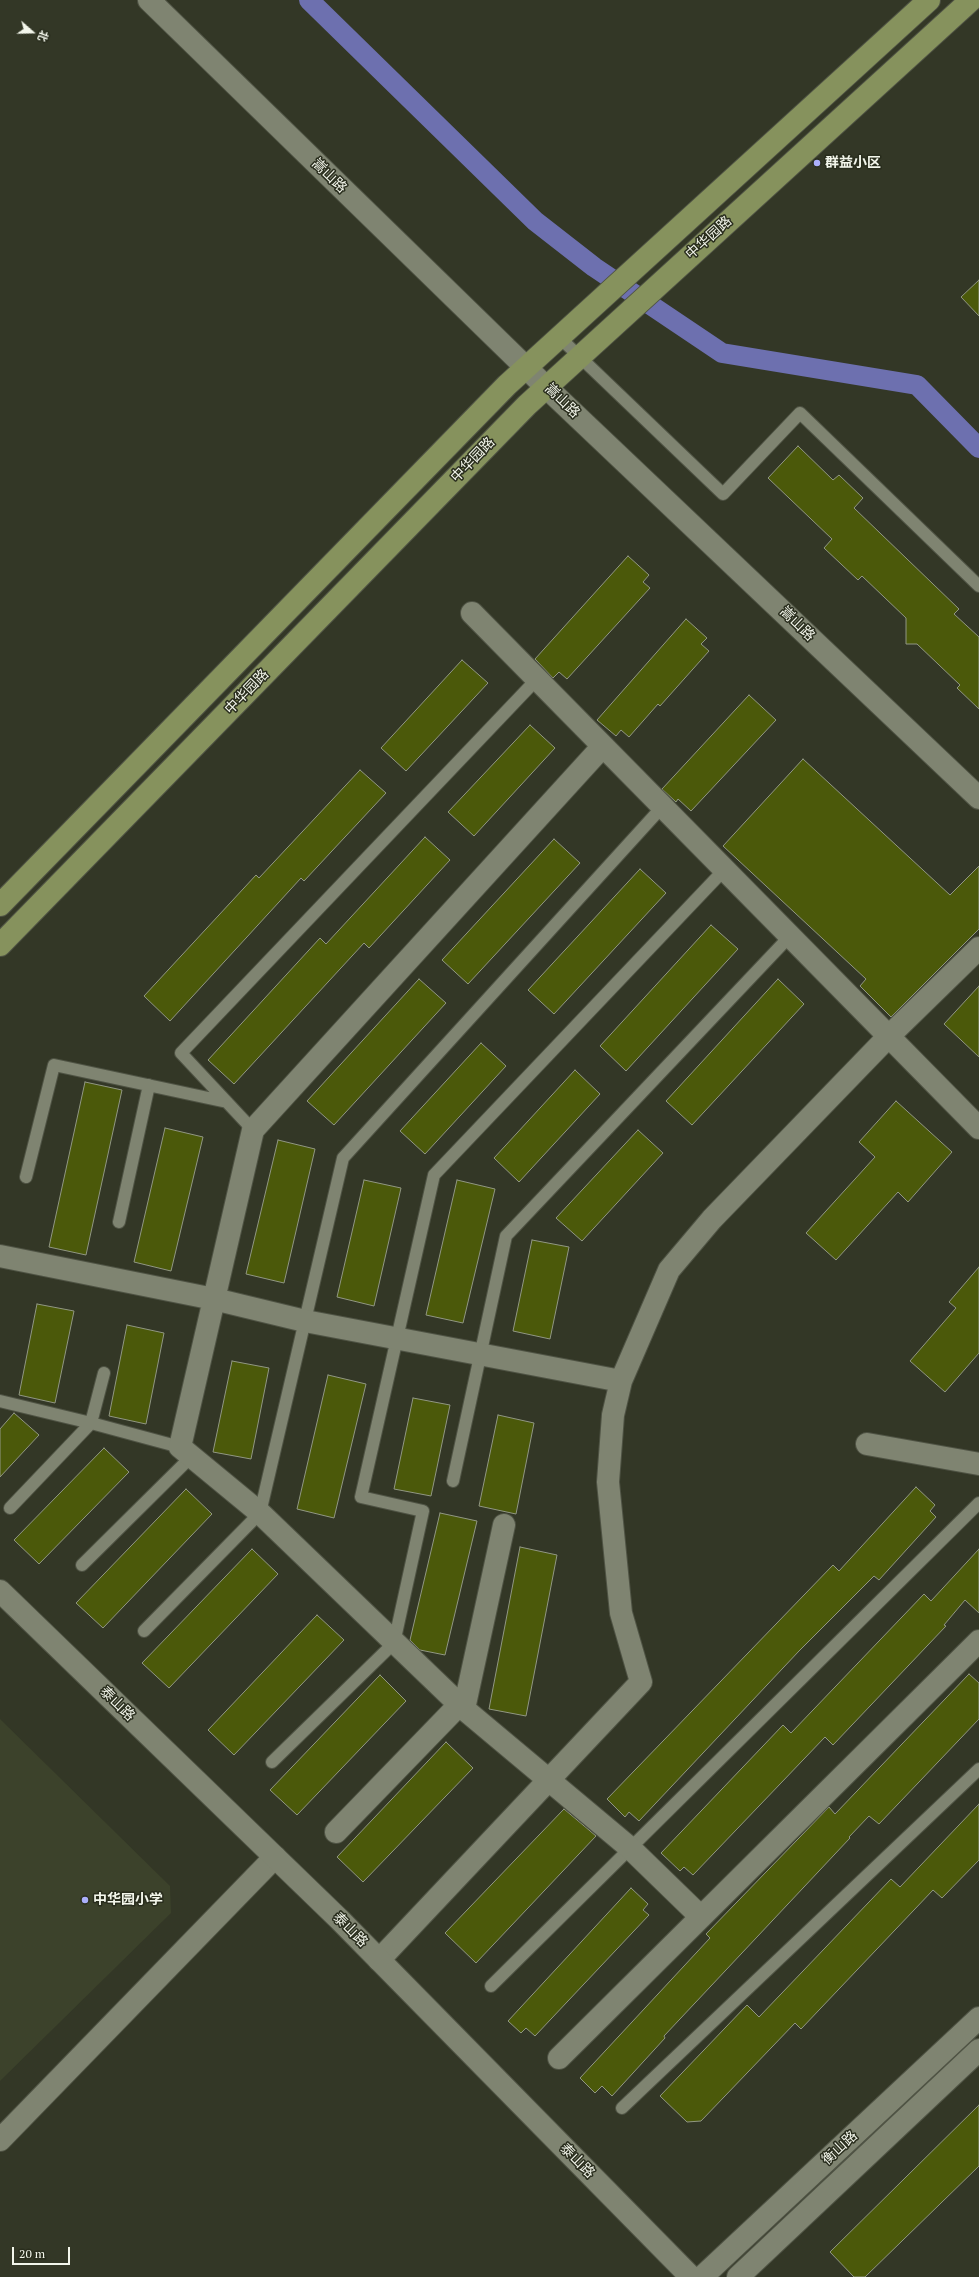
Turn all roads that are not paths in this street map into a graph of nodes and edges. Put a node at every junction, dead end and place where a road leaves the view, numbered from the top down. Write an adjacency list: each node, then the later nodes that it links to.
1 (149, 0): 6 (street, 嵩山路)
2 (929, 0): 4 (main road, 中华园路)
3 (971, 0): 5 (main road, 中华园路)
4 (559, 337): 5 (lane); 6 (main road, 中华园路)
5 (580, 357): 7 (main road, 中华园路); 8 (lane)
6 (526, 367): 7 (street, 嵩山路); 15 (main road, 中华园路)
7 (546, 387): 12 (street, 嵩山路); 17 (main road, 中华园路)
8 (979, 586)
9 (472, 613): 10 (street)
10 (537, 679): 11 (street); 21 (lane)
11 (603, 746): 13 (street); 23 (street)
12 (979, 798)
13 (662, 806): 14 (street); 28 (lane)
14 (725, 869): 16 (street); 29 (lane)
15 (0, 905)
16 (790, 936): 19 (street); 30 (lane)
17 (0, 945)
18 (979, 948): 19 (street)
19 (889, 1036): 22 (street); 32 (street)
20 (149, 1085): 21 (lane); 24 (lane); 25 (lane)
21 (227, 1102): 23 (lane)
22 (979, 1128)
23 (253, 1130): 27 (street)
24 (26, 1177)
25 (118, 1222)
26 (0, 1256): 27 (street)
27 (214, 1299): 28 (street); 36 (street)
28 (305, 1321): 29 (street); 41 (lane)
29 (398, 1338): 30 (street); 47 (lane)
30 (480, 1354): 32 (street); 38 (lane)
31 (104, 1373): 34 (lane)
32 (621, 1381): 51 (street)
33 (0, 1402): 34 (lane)
34 (91, 1423): 36 (lane); 40 (lane)
35 (867, 1444): 37 (street)
36 (186, 1452): 41 (street); 43 (lane)
37 (979, 1464)
38 (453, 1481)
39 (979, 1503): 53 (lane)
40 (10, 1508)
41 (260, 1513): 45 (lane); 47 (street)
42 (504, 1525): 48 (street)
43 (82, 1565)
44 (0, 1591): 54 (street, 泰山路)
45 (144, 1631)
46 (979, 1641): 55 (street)
47 (394, 1643): 48 (street); 49 (lane)
48 (461, 1707): 51 (street); 52 (street)
49 (272, 1762)
50 (979, 1769): 61 (lane)
51 (549, 1781): 53 (street); 56 (street)
52 (336, 1832)
53 (630, 1848): 55 (street); 57 (lane)
54 (275, 1857): 56 (street, 泰山路); 62 (street)
55 (701, 1917): 60 (street)
56 (380, 1960): 63 (street, 泰山路)
57 (491, 1986)
58 (979, 2018): 64 (street, 衡山路)
59 (979, 2050): 65 (street, 衡山路)
60 (559, 2058)
61 (622, 2108)
62 (0, 2140)
63 (691, 2277)
64 (702, 2277)
65 (738, 2277)

